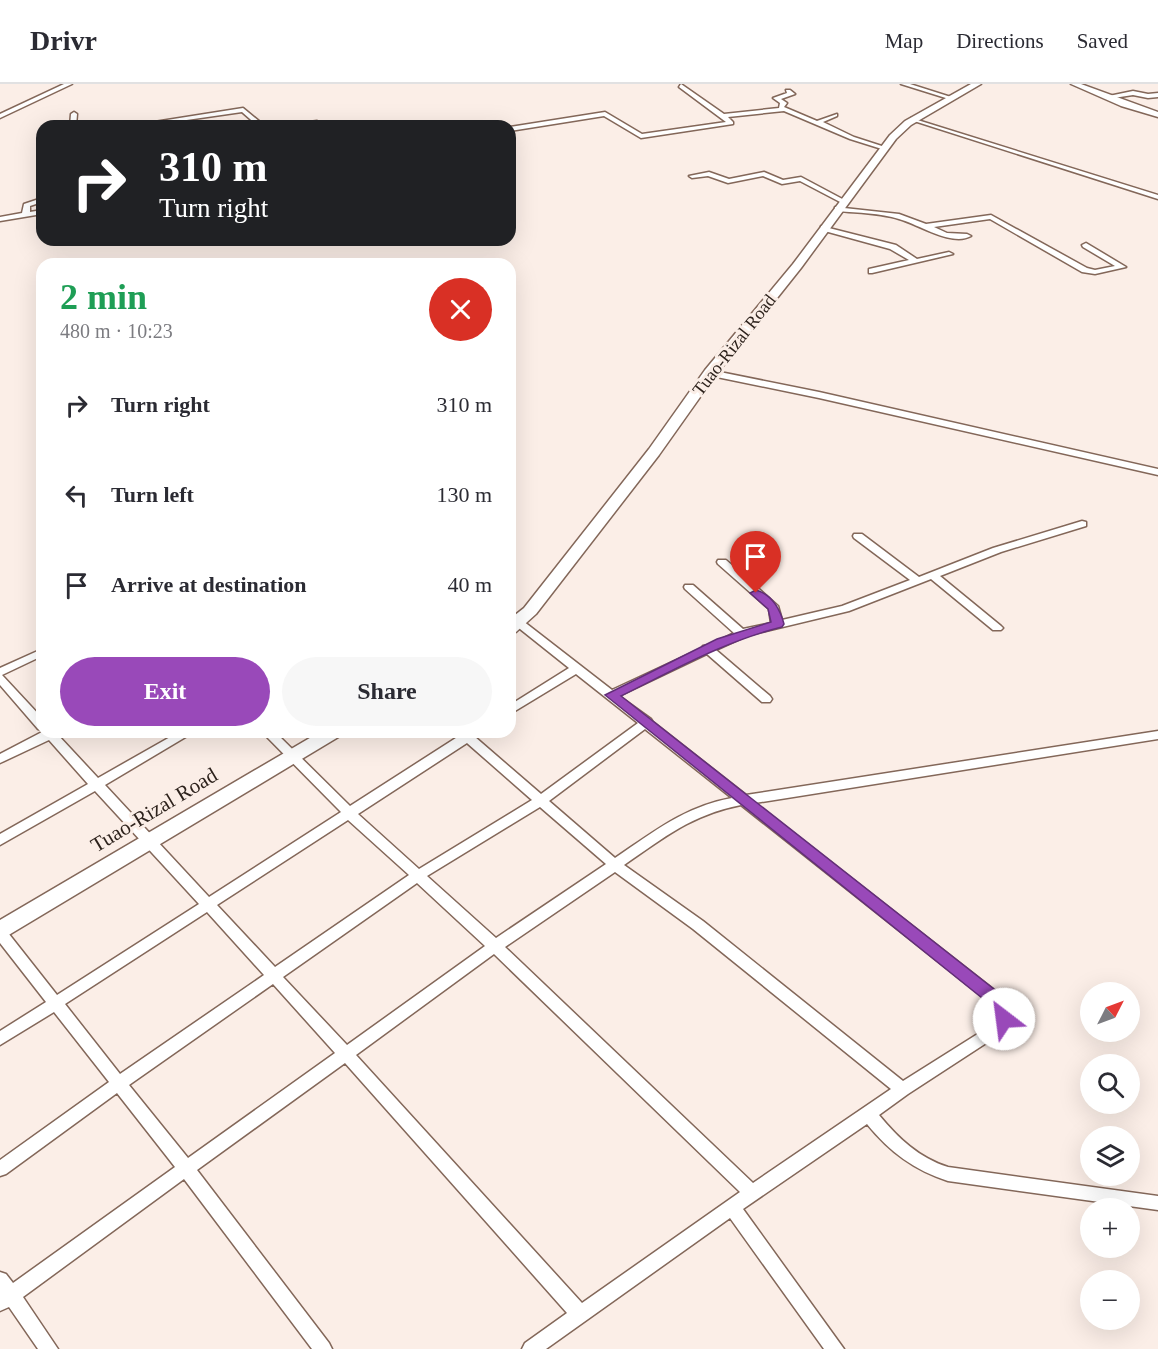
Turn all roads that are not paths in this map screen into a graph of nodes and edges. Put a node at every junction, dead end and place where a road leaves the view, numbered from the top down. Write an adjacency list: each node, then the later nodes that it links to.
1 (69, 84): 14 (street)
2 (903, 84): 9 (street)
3 (1075, 84): 8 (street)
4 (976, 85): 9 (main road, Tuao-Rizal Road)
5 (681, 86): 15 (street)
6 (788, 91): 10 (street)
7 (1158, 94): 8 (street)
8 (1107, 97): 13 (street)
9 (951, 98): 16 (main road, Tuao-Rizal Road)
10 (782, 109): 15 (street); 20 (street)
11 (74, 114): 17 (street)
12 (835, 115): 20 (street)
13 (1158, 115)
14 (0, 116)
15 (723, 116): 21 (street)
16 (913, 119): 22 (main road, Tuao-Rizal Road); 24 (street)
17 (74, 120)
18 (174, 120): 19 (street)
19 (255, 120)
20 (817, 123): 22 (street)
21 (516, 128)
22 (885, 148): 26 (main road, Tuao-Rizal Road)
23 (692, 176): 26 (street)
24 (1158, 197)
25 (36, 202): 28 (street)
26 (841, 206): 30 (street); 31 (main road, Tuao-Rizal Road)
27 (36, 213): 28 (street)
28 (26, 215): 29 (street)
29 (0, 219)
30 (928, 226): 32 (street); 33 (street)
31 (824, 228): 35 (street); 37 (main road, Tuao-Rizal Road)
32 (967, 236)
33 (1086, 245)
34 (949, 254): 35 (street)
35 (914, 260): 36 (street)
36 (872, 271)
37 (710, 372): 38 (street); 45 (main road, Tuao-Rizal Road)
38 (1158, 472)
39 (1082, 524): 42 (street)
40 (858, 536): 43 (street)
41 (722, 562): 47 (street)
42 (933, 576): 43 (street); 48 (street)
43 (918, 581): 47 (street)
44 (689, 587): 49 (street)
45 (516, 620)
46 (516, 624): 52 (street)
47 (777, 624): 49 (street)
48 (997, 628)
49 (741, 633): 50 (street)
50 (707, 648): 55 (street); 56 (street)
51 (36, 655): 53 (street)
52 (577, 668): 55 (street); 57 (street)
53 (0, 672)
54 (0, 678): 58 (street)
55 (612, 695): 59 (street)
56 (766, 699)
57 (516, 706)
58 (36, 717)
59 (647, 722): 71 (street); 72 (street)
60 (1158, 735): 71 (street)
61 (37, 738): 69 (street)
62 (55, 738): 70 (street)
63 (178, 738): 70 (street)
64 (274, 738): 68 (street)
65 (324, 738): 68 (main road, Tuao-Rizal Road)
66 (462, 738): 73 (street)
67 (472, 738): 72 (street)
68 (292, 756): 73 (street); 75 (main road, Tuao-Rizal Road)
69 (0, 759)
70 (96, 784): 74 (street); 75 (street)
71 (745, 800): 76 (street); 86 (street)
72 (540, 801): 76 (street); 77 (street)
73 (350, 814): 77 (street); 78 (street)
74 (0, 840)
75 (148, 842): 78 (street); 79 (main road, Tuao-Rizal Road)
76 (615, 865): 80 (street); 86 (street)
77 (417, 876): 80 (street); 81 (street)
78 (208, 904): 81 (street); 82 (street)
79 (0, 931): 82 (street)
80 (495, 946): 84 (street); 90 (street)
81 (274, 977): 84 (street); 85 (street)
82 (55, 1005): 83 (street); 85 (street)
83 (0, 1039)
84 (347, 1055): 89 (street); 95 (street)
85 (118, 1084): 88 (street); 89 (street)
86 (902, 1089): 87 (street)
87 (868, 1114): 90 (street); 91 (street)
88 (0, 1169)
89 (187, 1170): 94 (street); 97 (street)
90 (752, 1193): 92 (street)
91 (1158, 1203)
92 (732, 1207): 95 (street); 99 (street)
93 (0, 1280): 94 (street)
94 (6, 1299): 96 (street)
95 (580, 1314): 98 (street)
96 (49, 1349)
97 (323, 1349)
98 (531, 1349)
99 (835, 1349)

